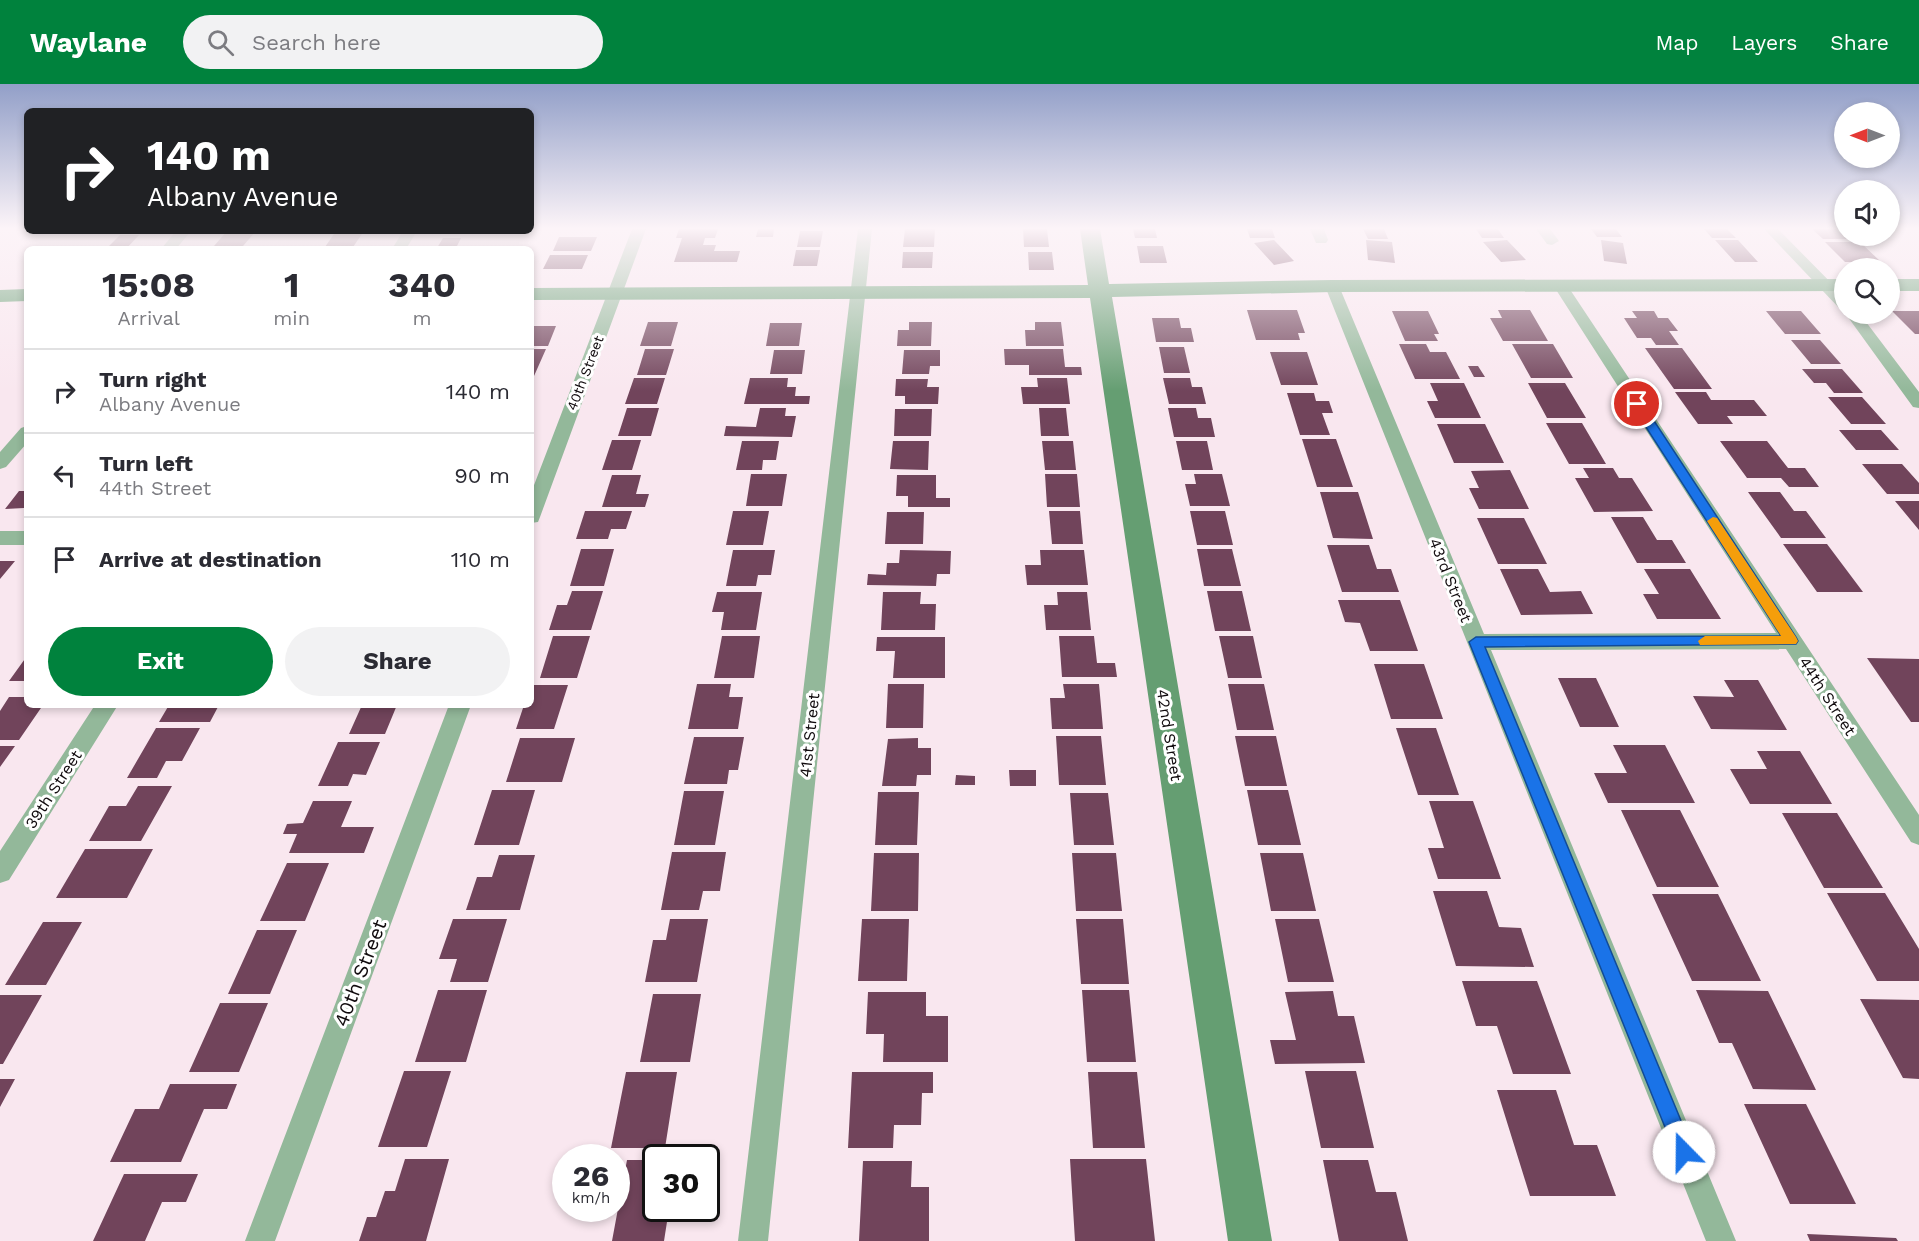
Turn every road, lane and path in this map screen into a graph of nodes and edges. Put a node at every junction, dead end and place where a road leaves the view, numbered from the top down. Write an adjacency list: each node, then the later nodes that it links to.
1 (619, 283): 12 (street, 40th Street)
2 (859, 283): 10 (street, 41st Street)
3 (1099, 283): 9 (main road, 42nd Street)
4 (1560, 285): 5 (main road); 8 (main road); 22 (street, 44th Street)
5 (1834, 285)
6 (1900, 285): 7 (main road)
7 (1919, 285)
8 (1332, 286): 9 (main road); 23 (street, 43rd Street)
9 (1100, 290): 10 (main road); 30 (main road, 42nd Street)
10 (858, 293): 12 (main road); 29 (street, 41st Street)
11 (534, 294): 12 (main road)
12 (615, 294): 19 (street, 40th Street)
13 (24, 295): 14 (main road)
14 (0, 296)
15 (1860, 324): 16 (street)
16 (1919, 403)
17 (24, 435): 18 (street)
18 (0, 463)
19 (534, 509)
20 (0, 538): 21 (street)
21 (24, 538)
22 (1791, 641): 23 (street); 26 (street, 44th Street)
23 (1476, 642): 31 (street, 43rd Street)
24 (105, 708): 27 (street, 39th Street)
25 (459, 708): 28 (street, 40th Street)
26 (1919, 835)
27 (0, 872)
28 (260, 1241)
29 (753, 1241)
30 (1250, 1241)
31 (1721, 1241)

